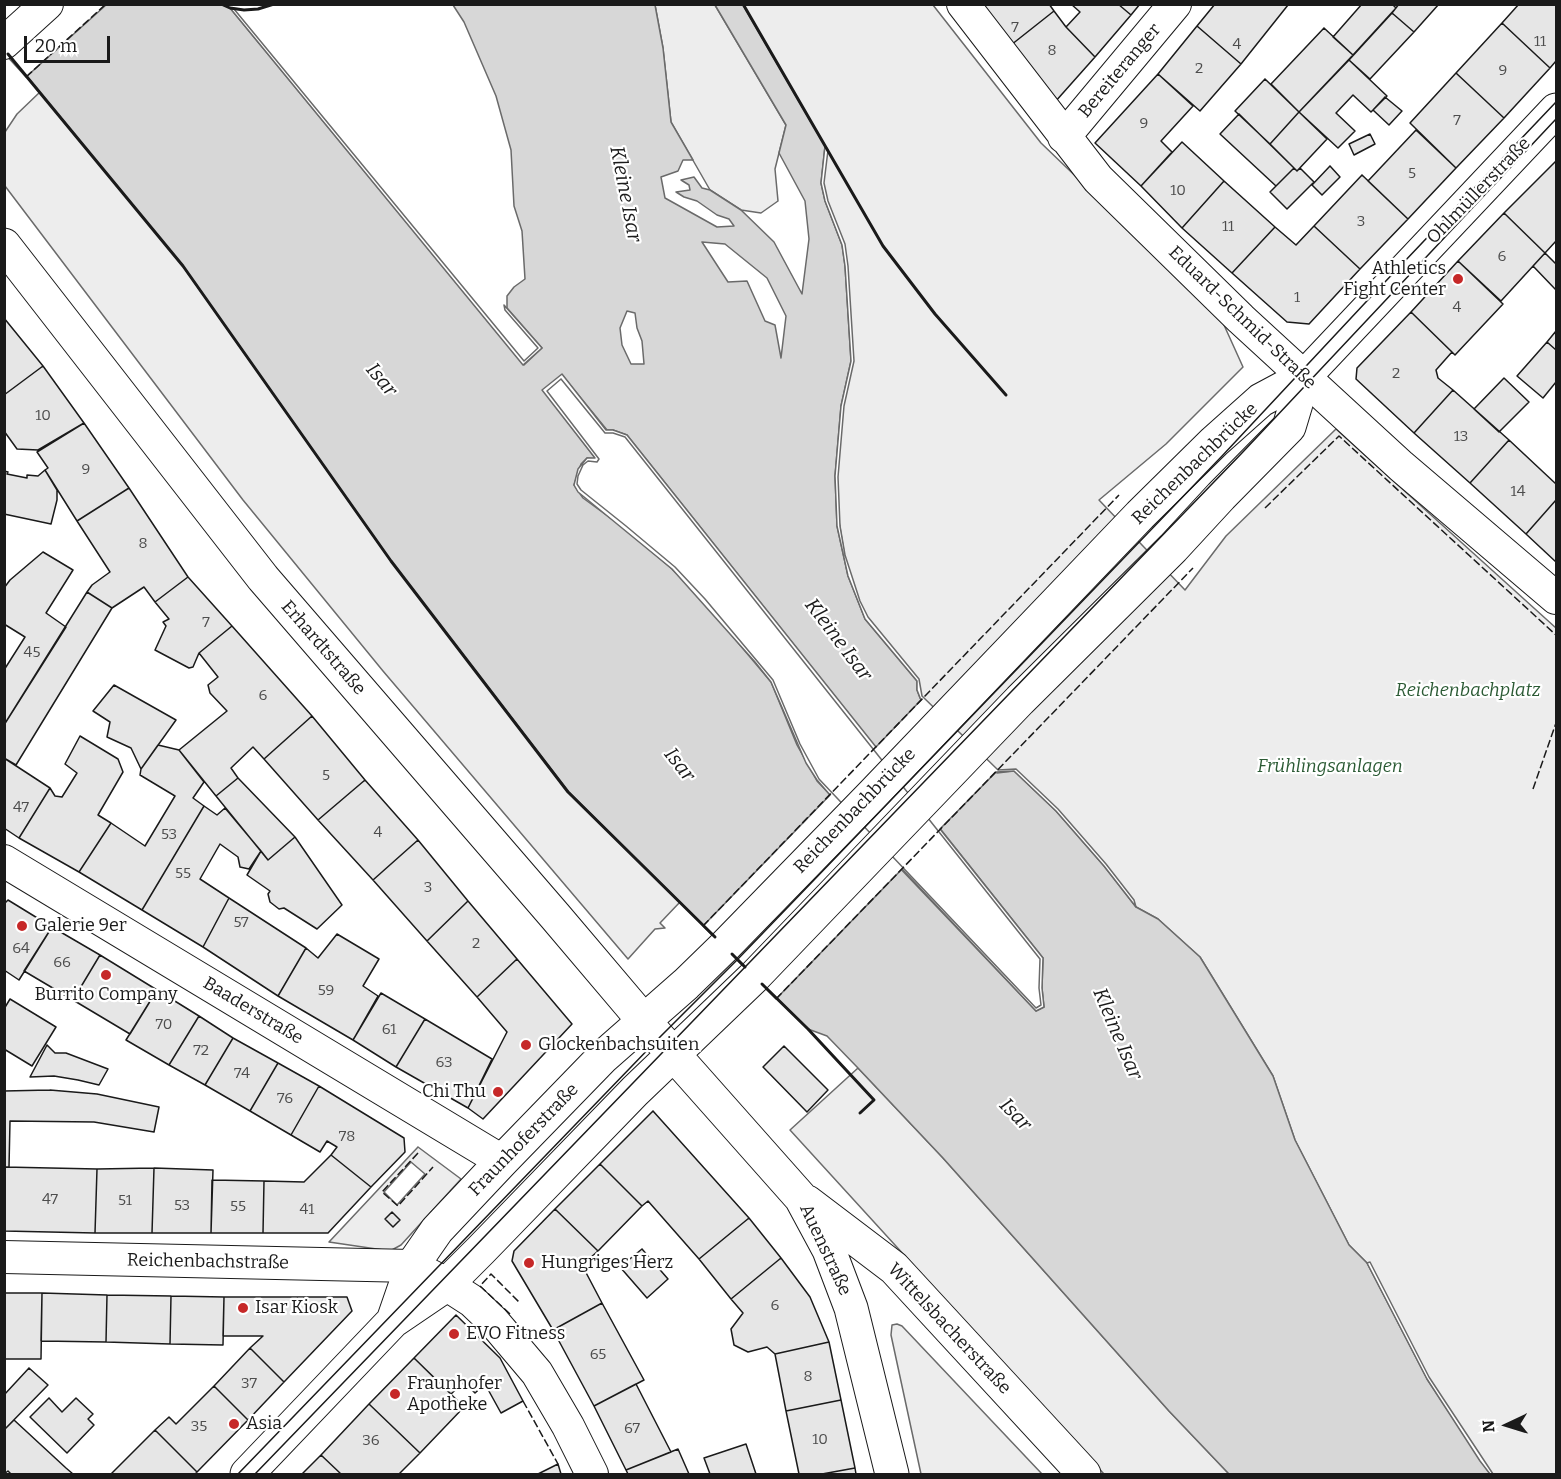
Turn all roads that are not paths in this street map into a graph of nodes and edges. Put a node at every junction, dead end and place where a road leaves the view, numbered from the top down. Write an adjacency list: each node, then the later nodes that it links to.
1 (47, 4): 4 (street)
2 (963, 4): 6 (street, Eduard-Schmid-Straße)
3 (1175, 4): 6 (street, Bereiteranger)
4 (4, 43)
5 (1557, 110): 8 (main road, Ohlmüllerstraße)
6 (1064, 136): 8 (street, Eduard-Schmid-Straße)
7 (4, 245): 11 (main road, Erhardtstraße)
8 (1304, 377): 9 (street, Eduard-Schmid-Straße); 11 (main road, Reichenbachbrücke); 11 (main road)
9 (1557, 598)
10 (4, 861): 12 (street, Baaderstraße)
11 (658, 1038): 12 (main road, Fraunhoferstraße); 13 (main road, Auenstraße); 16 (main road, Fraunhoferstraße)
12 (502, 1161): 15 (main road, Fraunhoferstraße)
13 (801, 1198): 20 (main road, Auenstraße); 21 (main road, Wittelsbacherstraße)
14 (4, 1257): 15 (street, Reichenbachstraße)
15 (412, 1266): 16 (street); 17 (main road, Fraunhoferstraße)
16 (446, 1285): 17 (main road, Fraunhoferstraße); 19 (street)
17 (393, 1321): 18 (main road, Fraunhoferstraße)
18 (247, 1474)
19 (592, 1474)
20 (892, 1474)
21 (1084, 1474)

